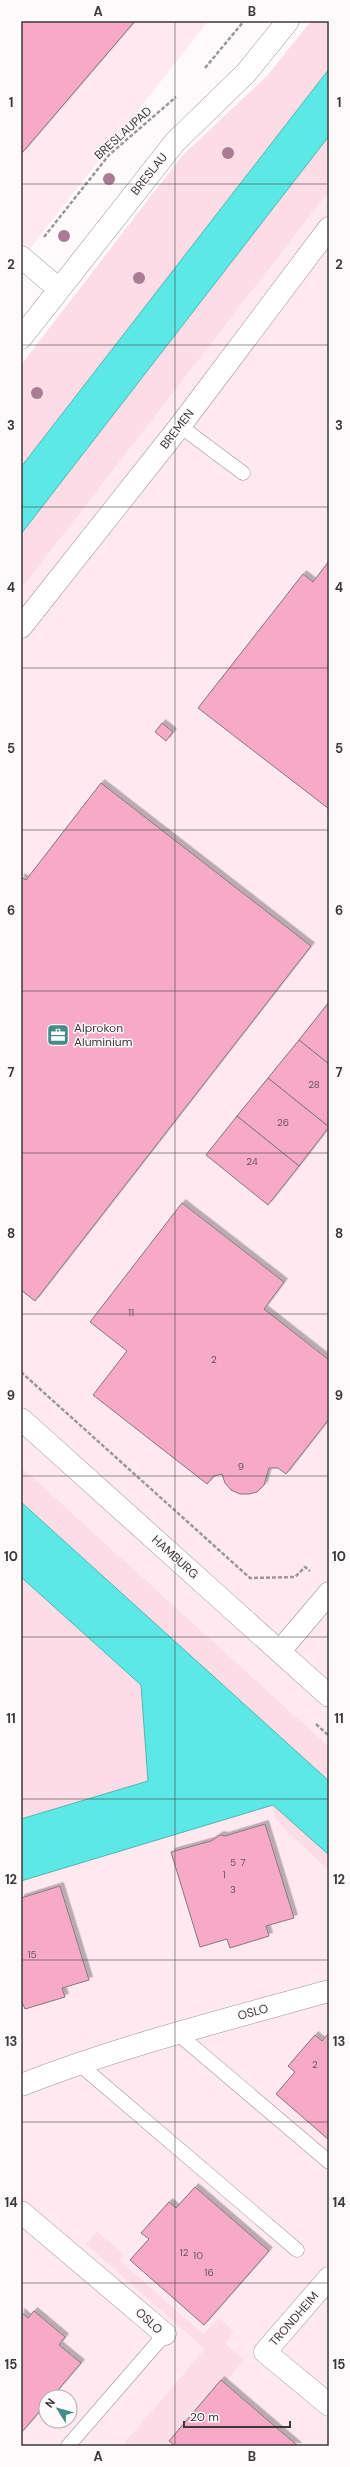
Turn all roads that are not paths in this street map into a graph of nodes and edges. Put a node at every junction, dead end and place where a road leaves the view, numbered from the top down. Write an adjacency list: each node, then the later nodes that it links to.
1 (288, 21): 4 (street, BRESLAU)
2 (329, 228): 6 (street, BREMEN)
3 (23, 259): 4 (street)
4 (59, 290): 5 (street, BRESLAU)
5 (21, 338)
6 (180, 426): 7 (lane); 8 (street, BREMEN)
7 (243, 473)
8 (21, 627)
9 (21, 1419): 11 (street, HAMBURG)
10 (329, 1593): 11 (street)
11 (280, 1651): 12 (street, HAMBURG)
12 (329, 1696)
13 (329, 1991): 14 (street, OSLO)
14 (178, 2033): 15 (street, OSLO); 17 (lane)
15 (78, 2063): 16 (street, OSLO); 19 (lane)
16 (21, 2085)
17 (329, 2162)
18 (21, 2212): 21 (street, OSLO)
19 (297, 2250)
20 (329, 2278): 22 (street, TRONDHEIM)
21 (165, 2334): 23 (lane, OSLO)
22 (329, 2405)
23 (68, 2446)

